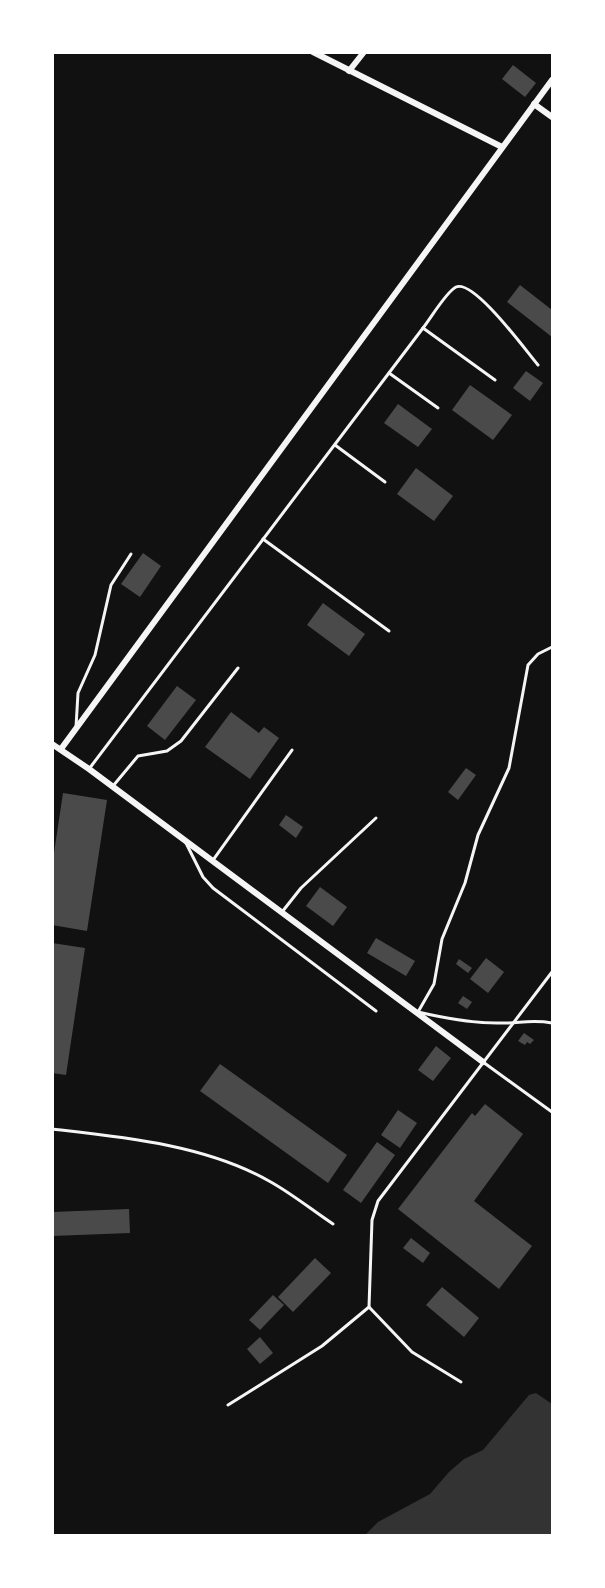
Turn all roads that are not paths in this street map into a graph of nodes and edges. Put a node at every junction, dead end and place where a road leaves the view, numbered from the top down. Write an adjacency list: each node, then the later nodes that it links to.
1 (313, 52): 3 (street)
2 (364, 52): 3 (street)
3 (349, 71): 7 (street)
4 (552, 80): 5 (street)
5 (534, 104): 6 (street); 7 (street)
6 (552, 117)
7 (501, 147): 20 (street)
8 (423, 328): 9 (lane); 10 (lane); 11 (lane)
9 (538, 366)
10 (389, 374): 12 (lane); 13 (lane)
11 (495, 380)
12 (438, 408)
13 (335, 445): 14 (lane); 15 (lane)
14 (385, 482)
15 (264, 539): 17 (lane); 24 (lane)
16 (130, 554): 20 (lane)
17 (389, 631)
18 (552, 647): 32 (lane)
19 (238, 668): 25 (lane)
20 (75, 729): 22 (street)
21 (52, 744): 22 (street)
22 (60, 749): 24 (street)
23 (292, 750): 28 (lane)
24 (89, 769): 25 (street)
25 (113, 786): 27 (street)
26 (376, 818): 29 (lane)
27 (184, 839): 28 (street); 31 (lane)
28 (212, 861): 29 (street)
29 (282, 912): 32 (street)
30 (552, 972): 33 (lane)
31 (376, 1011)
32 (418, 1012): 33 (lane); 35 (street)
33 (514, 1023): 34 (lane); 35 (lane)
34 (552, 1023)
35 (483, 1062): 36 (lane); 39 (lane)
36 (552, 1112)
37 (52, 1129): 38 (lane)
38 (333, 1224)
39 (369, 1306): 40 (lane); 41 (lane)
40 (461, 1382)
41 (228, 1405)

